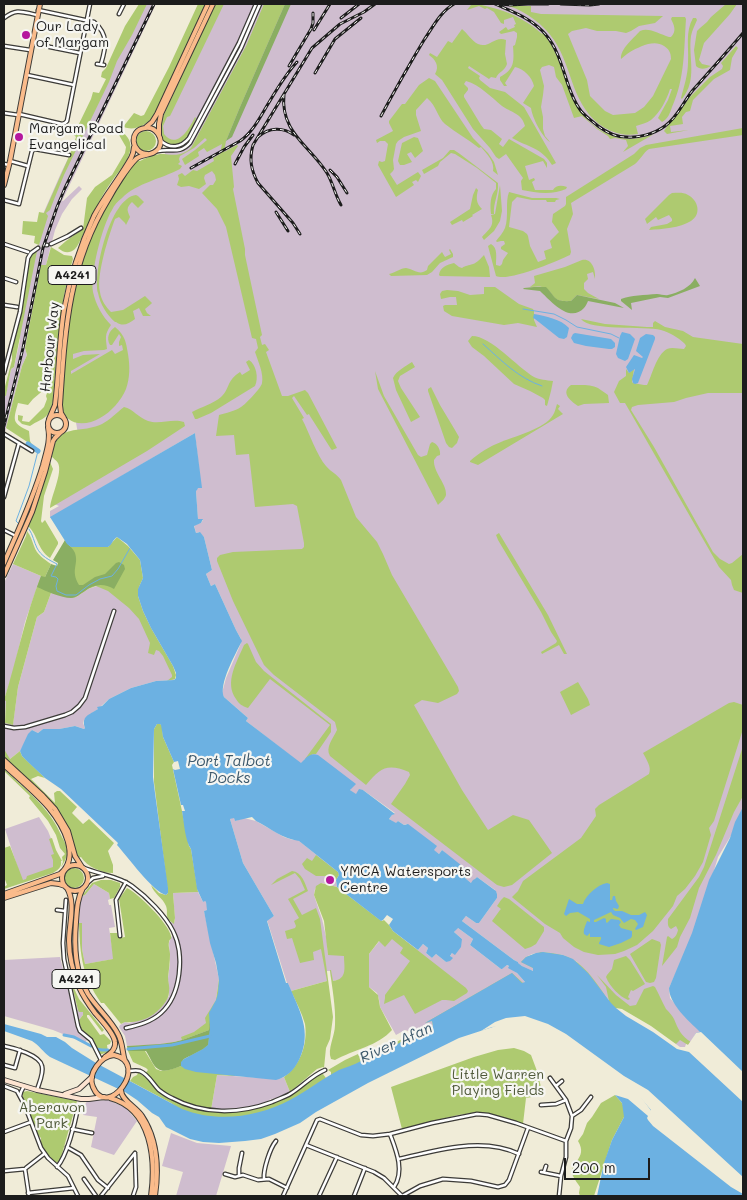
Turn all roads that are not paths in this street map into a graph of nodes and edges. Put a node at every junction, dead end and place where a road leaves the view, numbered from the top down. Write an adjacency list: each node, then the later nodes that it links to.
1 (40, 4): 8 (main road)
2 (90, 4): 12 (street)
3 (124, 4): 9 (street)
4 (208, 4): 22 (main road, A4241)
5 (213, 4): 23 (main road)
6 (256, 4): 24 (street)
7 (260, 4): 26 (street)
8 (38, 10): 10 (main road); 12 (street)
9 (121, 13)
10 (37, 15): 11 (street); 13 (main road)
11 (4, 18)
12 (87, 20): 16 (street); 17 (street)
13 (32, 42): 15 (main road); 16 (street)
14 (4, 46): 15 (street)
15 (30, 50): 18 (main road)
16 (80, 53): 19 (street)
17 (100, 64)
18 (26, 75): 19 (street); 21 (main road)
19 (74, 85): 21 (street)
20 (4, 113): 21 (street)
21 (19, 115): 29 (main road)
22 (144, 128): 23 (main road); 25 (main road, A4241)
23 (159, 135): 24 (main road)
24 (160, 141): 26 (main road)
25 (134, 143): 27 (main road); 45 (main road, Harbour Way / A4241)
26 (156, 151): 27 (main road, A4241)
27 (148, 154): 44 (main road, Harbour Way / A4241)
28 (70, 155): 31 (street)
29 (10, 163): 30 (street); 31 (street); 32 (main road)
30 (4, 164)
31 (28, 166): 33 (street)
32 (4, 185)
33 (4, 200)
34 (81, 228): 36 (street)
35 (4, 244): 38 (street)
36 (52, 244)
37 (38, 248): 38 (street)
38 (29, 253): 43 (street)
39 (4, 278): 40 (street)
40 (16, 282)
41 (4, 305): 42 (street)
42 (17, 307)
43 (4, 373)
44 (64, 418): 45 (main road); 47 (main road, A4241)
45 (49, 419): 46 (main road, A4241)
46 (48, 427): 47 (main road); 53 (main road, A4241)
47 (61, 432): 55 (main road, A4241)
48 (4, 434): 49 (street)
49 (19, 443): 50 (street); 51 (street)
50 (32, 451)
51 (4, 497)
52 (4, 530): 53 (street)
53 (16, 536): 54 (main road, A4241)
54 (4, 563)
55 (4, 575)
56 (114, 611): 57 (street)
57 (4, 726)
58 (4, 760): 60 (main road)
59 (4, 765): 61 (main road, A4241)
60 (82, 867): 61 (main road); 62 (street); 64 (main road)
61 (64, 871): 65 (main road, A4241); 67 (main road)
62 (114, 877): 63 (street); 64 (street)
63 (126, 882): 72 (street); 73 (street)
64 (86, 884): 66 (main road)
65 (67, 888): 66 (main road); 68 (main road); 76 (main road, A4241)
66 (82, 888): 77 (main road, A4241)
67 (4, 894)
68 (4, 898)
69 (66, 900): 71 (street)
70 (57, 910): 71 (street)
71 (65, 910): 76 (street)
72 (120, 936)
73 (126, 1028)
74 (4, 1046): 75 (street)
75 (20, 1050): 78 (street); 89 (street)
76 (103, 1058): 77 (main road); 81 (main road, A4241)
77 (125, 1061): 80 (main road, A4241)
78 (4, 1065)
79 (325, 1070): 80 (street)
80 (128, 1071): 90 (main road)
81 (92, 1077): 92 (street); 94 (main road)
82 (550, 1078): 88 (street)
83 (4, 1080): 85 (street)
84 (562, 1081): 88 (street)
85 (13, 1082): 87 (street); 91 (street)
86 (4, 1086): 91 (street)
87 (24, 1086): 89 (street); 93 (street)
88 (556, 1086): 96 (street)
89 (37, 1090): 92 (street)
90 (121, 1090): 94 (main road); 135 (main road)
91 (17, 1091): 93 (street)
92 (63, 1094): 94 (street)
93 (20, 1096): 100 (street)
94 (107, 1097): 134 (main road)
95 (588, 1098): 99 (street)
96 (566, 1100): 97 (street); 99 (street)
97 (541, 1105)
98 (78, 1108): 102 (street)
99 (572, 1116): 106 (street)
100 (31, 1122): 103 (street); 110 (street)
101 (528, 1128): 105 (street); 106 (street); 111 (street)
102 (72, 1129): 104 (street); 109 (street)
103 (4, 1132)
104 (92, 1133)
105 (390, 1134): 108 (street); 114 (street)
106 (566, 1141): 122 (street)
107 (273, 1142): 124 (street)
108 (306, 1145): 113 (street); 128 (street)
109 (67, 1147): 116 (street); 127 (street)
110 (44, 1154): 116 (street); 118 (street)
111 (519, 1154): 114 (street); 139 (street)
112 (243, 1156): 121 (street)
113 (336, 1157): 117 (street); 137 (street)
114 (398, 1158): 125 (street)
115 (546, 1166): 122 (street)
116 (58, 1167): 126 (street)
117 (365, 1168): 125 (street); 138 (street)
118 (25, 1169): 119 (street); 129 (street)
119 (4, 1171)
120 (225, 1174): 121 (street)
121 (239, 1176): 124 (street)
122 (562, 1176): 140 (street)
123 (84, 1179): 131 (street)
124 (264, 1179): 128 (street)
125 (394, 1187): 139 (street)
126 (74, 1188): 129 (street); 130 (street)
127 (108, 1188): 132 (street); 133 (street)
128 (287, 1188): 136 (street)
129 (28, 1195)
130 (78, 1196)
131 (96, 1196)
132 (101, 1196)
133 (133, 1196)
134 (151, 1196)
135 (155, 1196)
136 (283, 1196)
137 (318, 1196)
138 (354, 1196)
139 (402, 1196)
140 (559, 1196)

